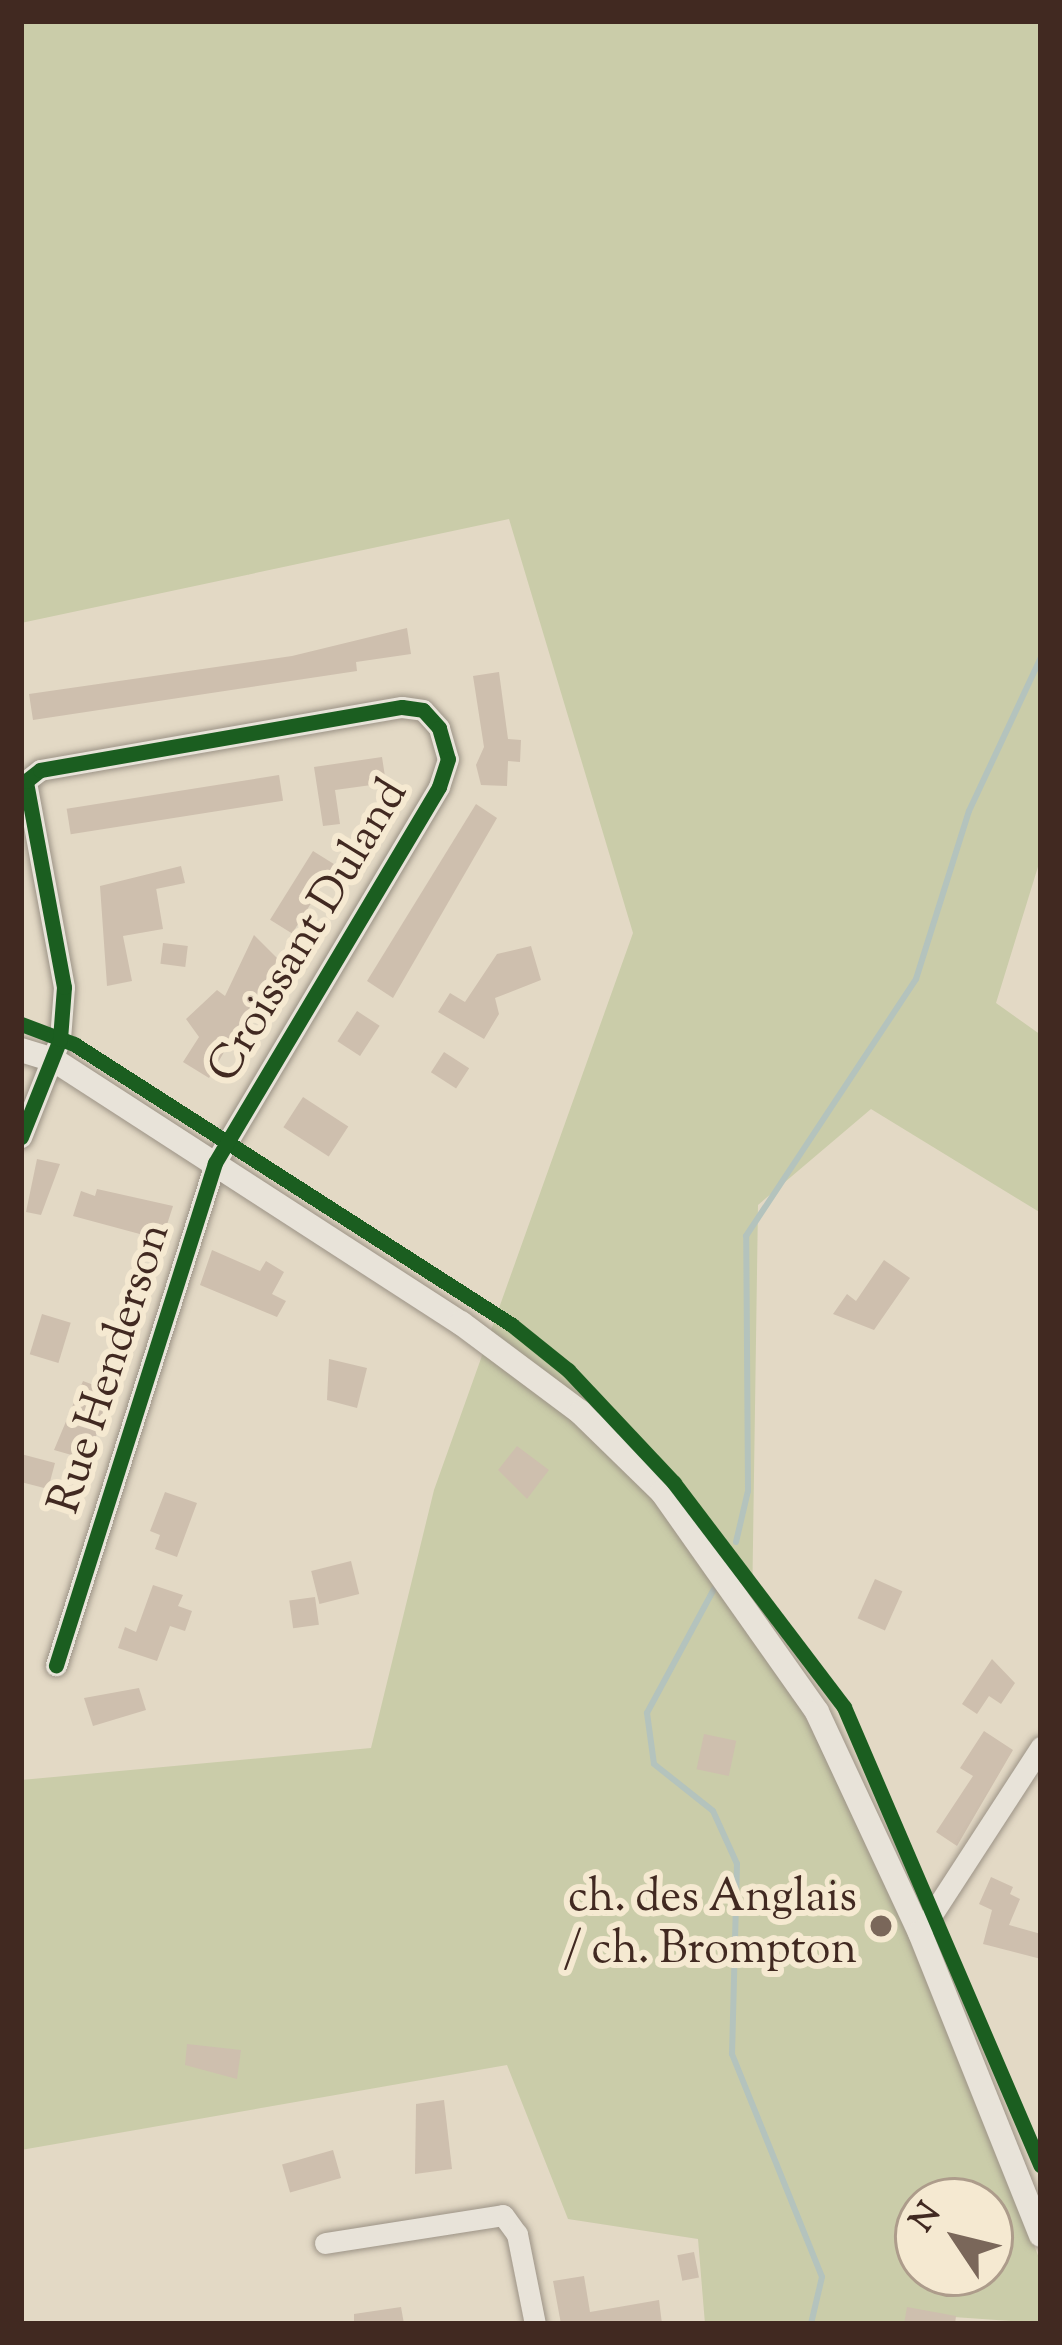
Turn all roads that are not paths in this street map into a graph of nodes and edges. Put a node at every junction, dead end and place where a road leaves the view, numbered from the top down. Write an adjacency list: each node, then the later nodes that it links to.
1 (21, 1049): 2 (street)
2 (54, 1060): 3 (street); 4 (street); 4 (street, Croissant Duland)
3 (21, 1137)
4 (215, 1163): 5 (street, Rue Henderson); 7 (street)
5 (56, 1665)
6 (1041, 1747): 7 (street)
7 (920, 1934): 8 (street)
8 (1041, 2235)
9 (325, 2243): 10 (street)
10 (535, 2324)

